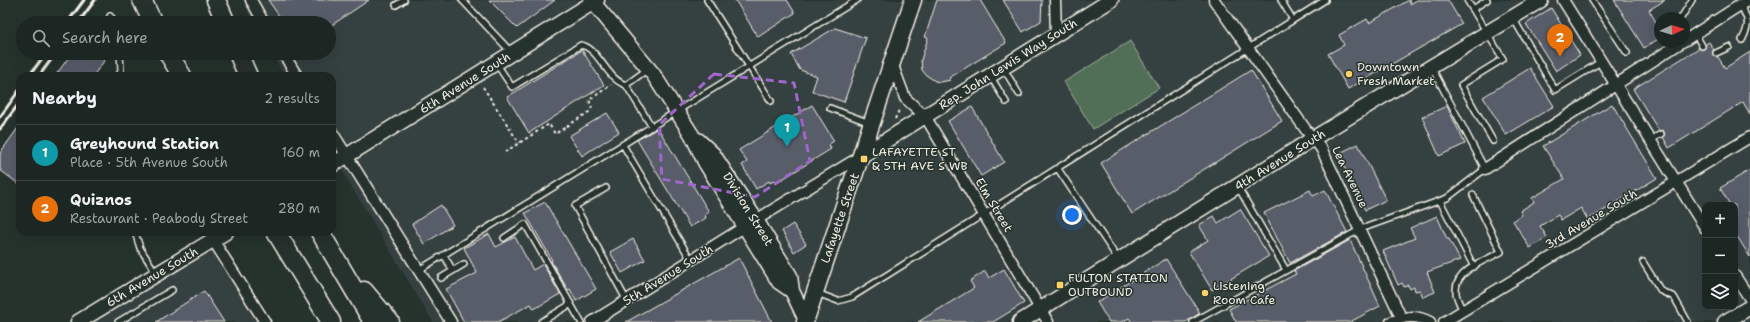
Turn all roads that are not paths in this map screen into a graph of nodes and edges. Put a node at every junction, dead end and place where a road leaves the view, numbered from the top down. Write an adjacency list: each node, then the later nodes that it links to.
1 (216, 0): 24 (highway)
2 (251, 0): 25 (street)
3 (404, 0): 21 (lane)
4 (462, 0): 39 (lane)
5 (707, 0): 47 (lane)
6 (857, 0): 47 (lane)
7 (913, 0): 46 (main road, Lafayette Street)
8 (1055, 0): 30 (street)
9 (1111, 0): 30 (street, Rep. John Lewis Way South)
10 (1214, 0): 35 (street, Lea Avenue)
11 (1281, 0): 27 (lane)
12 (1325, 0): 27 (lane)
13 (1467, 0): 22 (lane)
14 (1487, 0): 22 (lane)
15 (1541, 0): 26 (street, 4th Avenue South)
16 (1563, 0): 44 (street)
17 (1592, 0): 37 (lane)
18 (1692, 0): 23 (lane)
19 (594, 1): 39 (street, 6th Avenue South); 50 (street, Division Street)
20 (1744, 2): 29 (street); 32 (lane)
21 (396, 5)
22 (1473, 9): 28 (lane)
23 (1685, 12)
24 (223, 16)
25 (260, 16)
26 (1513, 17): 28 (street, 4th Avenue South); 44 (lane)
27 (1293, 20): 35 (lane)
28 (1487, 33): 49 (street, 4th Avenue South); 71 (lane)
29 (1695, 33): 31 (street); 33 (lane)
30 (1056, 35): 48 (street, Rep. John Lewis Way South)
31 (1690, 36)
32 (1742, 40)
33 (1702, 46)
34 (1729, 47): 38 (lane)
35 (1248, 48): 68 (street, Lea Avenue); 76 (lane)
36 (1672, 48): 56 (street)
37 (1627, 53)
38 (1716, 53)
39 (512, 54): 45 (street, 6th Avenue South)
40 (120, 60): 51 (lane)
41 (172, 60): 52 (highway)
42 (241, 60): 53 (highway)
43 (287, 60): 54 (street)
44 (1602, 61): 56 (street)
45 (496, 63): 57 (lane); 74 (street, 6th Avenue South)
46 (892, 63): 63 (street, Elm Street); 64 (main road, Lafayette Street)
47 (749, 67): 59 (lane); 62 (lane)
48 (1004, 67): 55 (street, Rep. John Lewis Way South); 58 (lane)
49 (1432, 67): 68 (street, 4th Avenue South); 77 (lane)
50 (649, 68): 57 (lane); 62 (street, Division Street)
51 (121, 72)
52 (180, 72)
53 (246, 72)
54 (295, 72)
55 (990, 75): 60 (lane); 63 (street, Rep. John Lewis Way South)
56 (1616, 84): 70 (street); 77 (street)
57 (626, 85): 65 (lane)
58 (1019, 94)
59 (771, 101)
60 (1006, 102)
61 (830, 108): 64 (lane)
62 (677, 111): 65 (lane); 84 (street, Division Street)
63 (925, 116): 73 (street, 5th Avenue South); 83 (street, Elm Street)
64 (871, 123): 73 (main road, Lafayette Street)
65 (652, 126): 72 (lane)
66 (1661, 134): 70 (lane)
67 (1750, 137): 78 (street, 3rd Avenue South)
68 (1314, 138): 79 (street, 4th Avenue South); 86 (street, Lea Avenue)
69 (336, 139): 74 (street)
70 (1650, 140): 78 (street)
71 (1493, 141)
72 (623, 145): 93 (lane); 95 (lane)
73 (861, 156): 84 (street, 5th Avenue South); 108 (main road, Lafayette Street)
74 (346, 157): 75 (street, 6th Avenue South); 101 (street)
75 (336, 163)
76 (1058, 169): 83 (lane); 96 (lane)
77 (1485, 169): 82 (lane)
78 (1676, 182): 85 (street); 114 (street, 3rd Avenue South)
79 (1238, 186): 96 (street, 4th Avenue South); 102 (lane)
80 (606, 188): 110 (lane)
81 (1473, 195): 100 (lane)
82 (1440, 201): 86 (lane); 100 (lane)
83 (984, 215): 108 (lane); 113 (street, Elm Street)
84 (750, 223): 95 (street, 5th Avenue South); 116 (street, Division Street)
85 (1702, 223)
86 (1361, 229): 102 (lane); 115 (street, Lea Avenue)
87 (136, 236): 104 (lane)
88 (217, 236): 91 (street, 6th Avenue South)
89 (278, 236): 98 (highway)
90 (322, 236): 94 (highway)
91 (212, 238): 104 (street, 6th Avenue South); 119 (street)
92 (504, 238): 111 (lane)
93 (444, 255): 101 (lane); 103 (lane)
94 (334, 258): 122 (highway); 123 (highway)
95 (691, 260): 110 (street, 5th Avenue South)
96 (1119, 260): 113 (street, 4th Avenue South)
97 (1643, 262): 134 (lane)
98 (294, 263): 120 (highway); 121 (highway)
99 (464, 264): 103 (lane)
100 (1474, 267): 114 (lane)
101 (419, 270): 124 (street)
102 (1286, 270): 130 (lane)
103 (453, 271): 105 (lane)
104 (156, 273): 117 (street, 6th Avenue South)
105 (441, 278)
106 (1738, 281): 109 (street)
107 (172, 290): 118 (lane)
108 (815, 292): 116 (main road, Lafayette Street)
109 (1750, 299)
110 (627, 301): 127 (street, 5th Avenue South)
111 (571, 304): 125 (lane); 126 (lane)
112 (1750, 307): 135 (street)
113 (1041, 309): 128 (street, 4th Avenue South); 129 (street, Elm Street)
114 (1463, 311): 133 (street, 3rd Avenue South)
115 (1401, 317): 131 (street); 132 (street)
116 (806, 321)
117 (78, 322)
118 (118, 322)
119 (265, 322)
120 (318, 322)
121 (331, 322)
122 (373, 322)
123 (390, 322)
124 (452, 322)
125 (541, 322)
126 (581, 322)
127 (592, 322)
128 (1020, 322)
129 (1048, 322)
130 (1194, 322)
131 (1391, 322)
132 (1430, 322)
133 (1444, 322)
134 (1688, 322)
135 (1725, 322)

